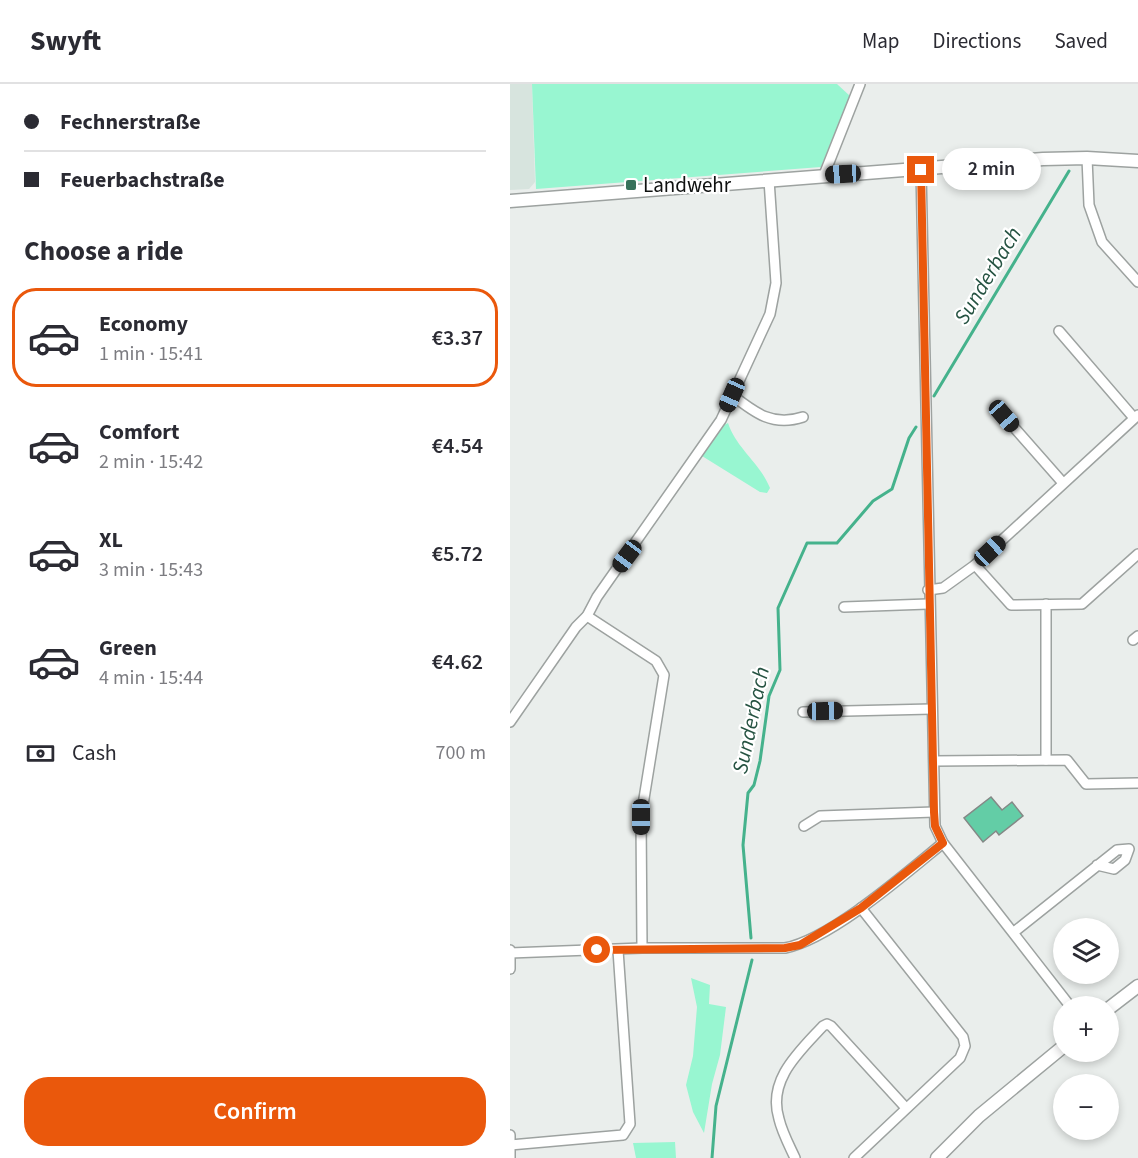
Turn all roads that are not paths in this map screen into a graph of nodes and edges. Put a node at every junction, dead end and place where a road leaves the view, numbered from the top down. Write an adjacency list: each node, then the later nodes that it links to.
1 (860, 84): 5 (street)
2 (1087, 158): 3 (street); 4 (street); 8 (street)
3 (1138, 161)
4 (921, 170): 5 (street); 17 (street)
5 (824, 175): 6 (street)
6 (769, 180): 7 (street); 10 (street)
7 (510, 201)
8 (1138, 282)
9 (1059, 331): 13 (street)
10 (732, 395): 12 (street); 21 (street)
11 (1004, 416): 14 (street)
12 (803, 417)
13 (1136, 417): 14 (street)
14 (1063, 483): 16 (street)
15 (1138, 554): 19 (street)
16 (975, 565): 17 (street); 19 (street)
17 (928, 590): 18 (street)
18 (928, 604): 20 (street); 22 (street)
19 (1046, 604): 25 (street)
20 (844, 607)
21 (587, 616): 24 (street); 34 (street)
22 (932, 709): 23 (street); 26 (street)
23 (803, 712)
24 (510, 722)
25 (1046, 760): 26 (street); 27 (street)
26 (934, 761): 28 (street)
27 (1138, 783)
28 (934, 812): 29 (street); 30 (street)
29 (804, 826)
30 (943, 843): 32 (street); 33 (street)
31 (1097, 865): 33 (street)
32 (861, 908): 34 (street); 42 (street)
33 (1014, 932): 39 (street)
34 (642, 948): 35 (street)
35 (618, 950): 36 (street); 44 (street)
36 (510, 952): 37 (street)
37 (510, 969)
38 (1138, 986): 40 (street)
39 (1062, 996)
40 (1119, 1001)
41 (1053, 1055): 48 (street)
42 (906, 1108): 46 (street); 47 (street)
43 (510, 1135): 44 (street)
44 (510, 1145): 45 (street)
45 (510, 1158)
46 (795, 1158)
47 (854, 1158)
48 (937, 1158)

